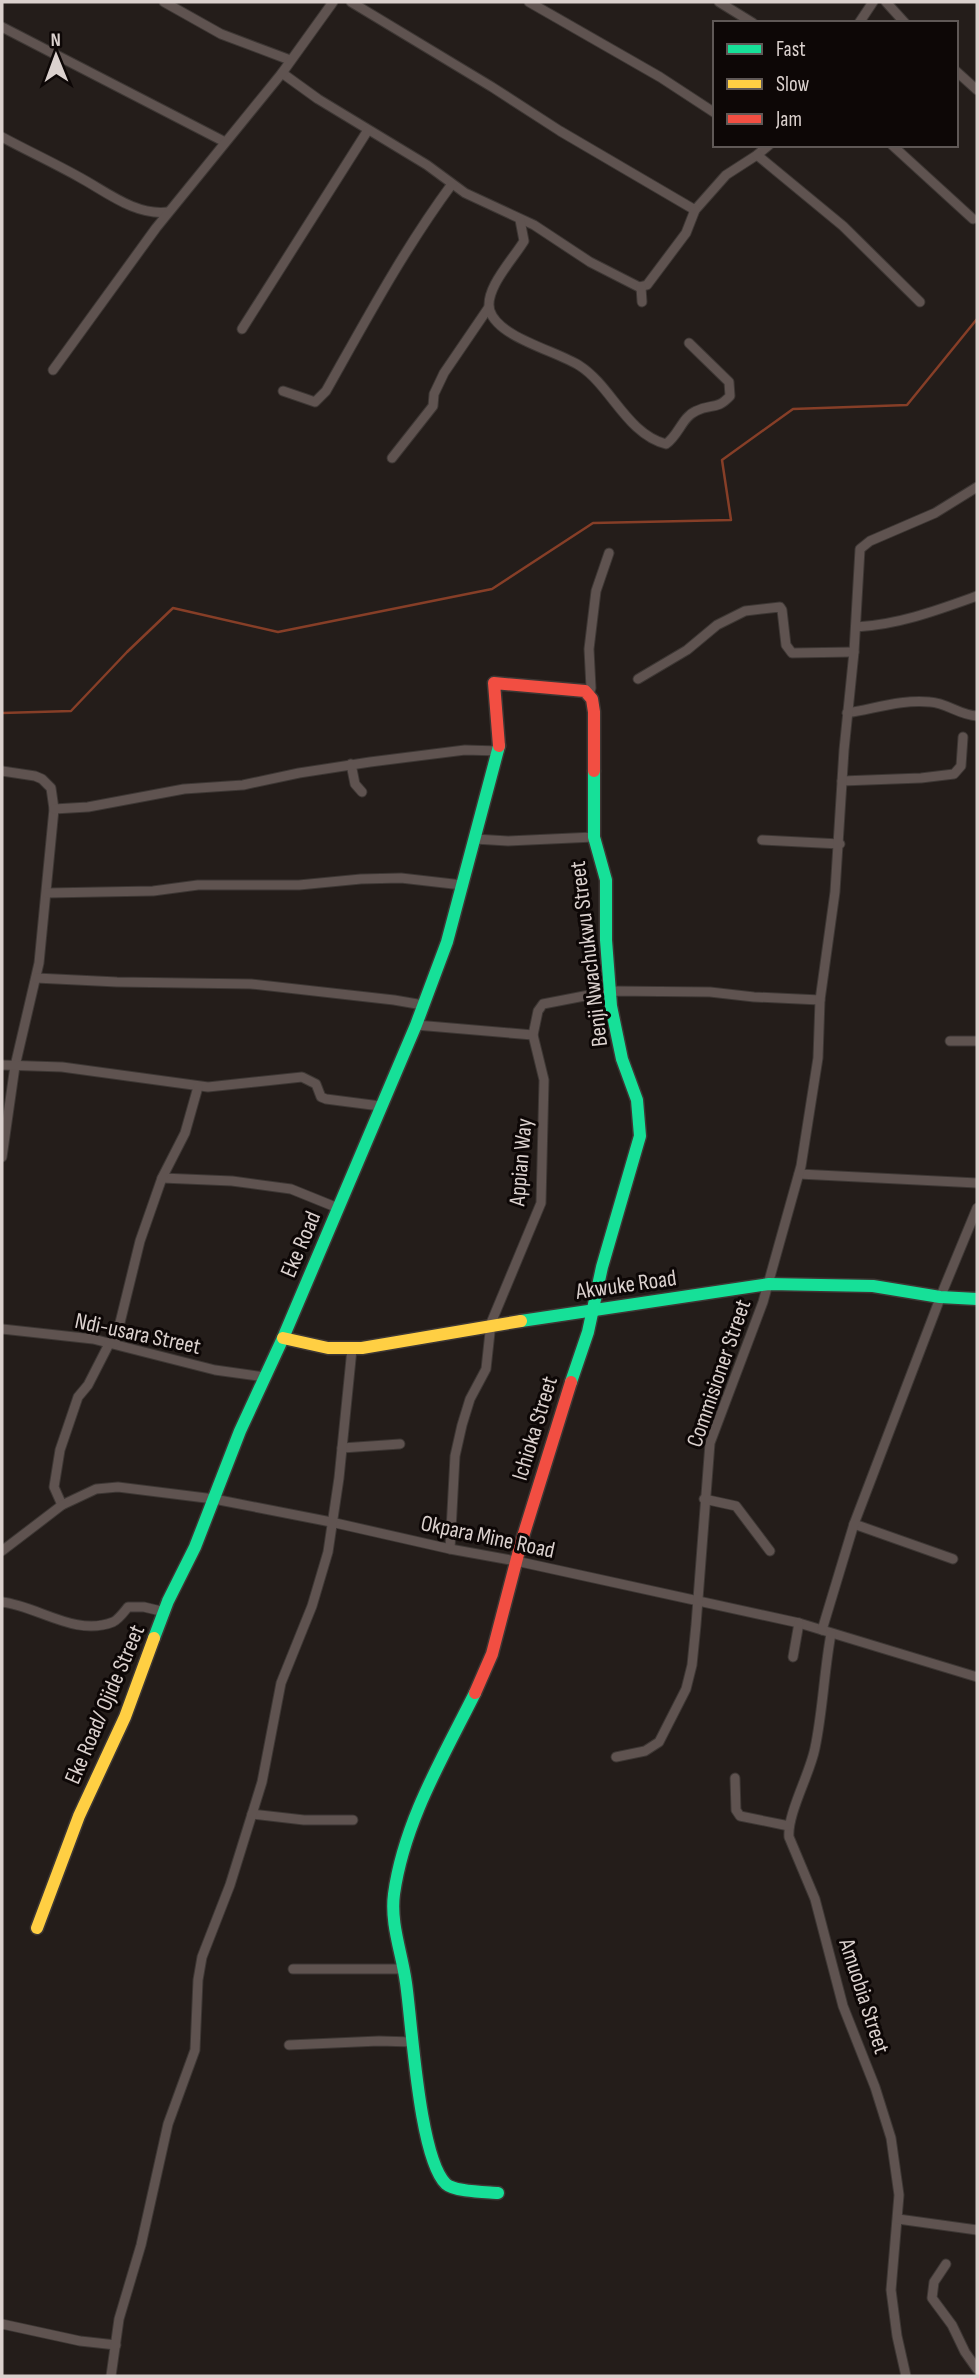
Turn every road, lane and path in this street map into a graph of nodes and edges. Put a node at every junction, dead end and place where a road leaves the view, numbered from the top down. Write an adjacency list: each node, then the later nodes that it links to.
1 (163, 2): 12 (street)
2 (333, 2): 12 (street)
3 (351, 2): 24 (street)
4 (529, 2): 16 (street)
5 (719, 2): 8 (street)
6 (873, 2): 9 (street)
7 (886, 2): 10 (street)
8 (750, 21)
9 (860, 21)
10 (903, 21)
11 (2, 27): 19 (street)
12 (290, 60): 13 (street)
13 (282, 73): 17 (street); 19 (street)
14 (958, 73): 15 (street)
15 (977, 90)
16 (713, 112)
17 (368, 130): 23 (street); 32 (street)
18 (2, 138): 25 (street)
19 (225, 142): 25 (street)
20 (766, 147): 22 (street)
21 (894, 147): 26 (street)
22 (757, 155): 24 (street); 30 (street)
23 (452, 184): 27 (street); 35 (street)
24 (695, 210): 28 (street)
25 (168, 212): 34 (street)
26 (973, 219)
27 (520, 220): 28 (street); 31 (street)
28 (641, 287): 29 (street)
29 (642, 302)
30 (920, 302)
31 (489, 307): 33 (street); 36 (street)
32 (242, 329)
33 (689, 343)
34 (53, 370)
35 (283, 391)
36 (392, 458)
37 (977, 487): 40 (street, Commisioner Street)
38 (608, 553): 43 (street)
39 (977, 596): 40 (street)
40 (856, 626): 41 (street, Commisioner Street)
41 (854, 652): 42 (street); 44 (street, Commisioner Street)
42 (638, 679)
43 (589, 694): 47 (street, Eke Road); 53 (street, Benji Nwachukwu Street)
44 (847, 713): 45 (street); 50 (street, Commisioner Street)
45 (977, 716)
46 (963, 737): 50 (street)
47 (499, 751): 48 (street); 54 (street, Eke Road)
48 (351, 764): 51 (street); 52 (street)
49 (2, 771): 52 (street)
50 (842, 781): 56 (street, Commisioner Street)
51 (362, 792)
52 (54, 809): 58 (street)
53 (594, 838): 54 (street); 60 (street, Benji Nwachukwu Street)
54 (475, 839): 57 (street, Eke Road)
55 (762, 840): 56 (street)
56 (840, 844): 61 (street, Commisioner Street)
57 (462, 885): 58 (street); 62 (street, Eke Road)
58 (47, 893): 59 (street)
59 (36, 978): 62 (street); 68 (street)
60 (610, 990): 61 (street); 64 (street); 81 (street, Benji Nwachukwu Street)
61 (820, 1000): 73 (street, Commisioner Street)
62 (423, 1005): 63 (street, Eke Road)
63 (416, 1025): 64 (street); 70 (street, Eke Road)
64 (533, 1035): 82 (street, Appian Way)
65 (950, 1041): 66 (street)
66 (977, 1041)
67 (2, 1065): 68 (street)
68 (15, 1066): 69 (street); 71 (street)
69 (198, 1087): 70 (street); 74 (street)
70 (380, 1106): 76 (street, Eke Road)
71 (3, 1146): 72 (street)
72 (2, 1157)
73 (799, 1174): 75 (street); 78 (street, Commisioner Street)
74 (162, 1178): 76 (street); 85 (street)
75 (977, 1183)
76 (338, 1208): 84 (street, Eke Road)
77 (977, 1208): 79 (street)
78 (769, 1284): 79 (street, Akwuke Road); 81 (street, Akwuke Road); 91 (street, Commisioner Street)
79 (940, 1297): 80 (street, Akwuke Road); 94 (street)
80 (977, 1299)
81 (594, 1309): 82 (street, Akwuke Road); 99 (street, Ichioka Street)
82 (490, 1327): 86 (street, Akwuke Road); 95 (street, Appian Way)
83 (2, 1329): 85 (street, Ndi-usara Street)
84 (283, 1338): 86 (street, Akwuke Road); 87 (street, Eke Road)
85 (112, 1342): 87 (street, Ndi-usara Street); 92 (street)
86 (352, 1349): 89 (street)
87 (265, 1377): 90 (street, Eke Road)
88 (400, 1444): 89 (street)
89 (342, 1448): 93 (street)
90 (214, 1499): 92 (street, Okpara Mine Road); 93 (street, Okpara Mine Road); 102 (street, Eke Road/ Ojide Street)
91 (704, 1499): 96 (street); 100 (street, Commisioner Street)
92 (62, 1505): 97 (street, Okpara Mine Road)
93 (331, 1522): 95 (street, Okpara Mine Road); 109 (street)
94 (854, 1524): 98 (street); 104 (street)
95 (450, 1549): 99 (street, Okpara Mine Road)
96 (770, 1550)
97 (2, 1551)
98 (953, 1559)
99 (516, 1561): 100 (street, Okpara Mine Road); 114 (street, Ichioka Street)
100 (697, 1601): 103 (street, Okpara Mine Road); 107 (street, Commisioner Street)
101 (2, 1602): 102 (street)
102 (165, 1612): 112 (street, Eke Road/ Ojide Street)
103 (799, 1623): 104 (street, Okpara Mine Road); 105 (street)
104 (827, 1632): 106 (street, Okpara Mine Road); 111 (street)
105 (793, 1657)
106 (977, 1677)
107 (616, 1756)
108 (735, 1778): 111 (street)
109 (252, 1814): 110 (street); 122 (street)
110 (353, 1820)
111 (789, 1826): 118 (street, Amuobia Street)
112 (37, 1928)
113 (293, 1969): 114 (street)
114 (404, 1969): 115 (street, Ichioka Street)
115 (413, 2042): 116 (street); 117 (street, Ichioka Street)
116 (289, 2045)
117 (498, 2193)
118 (898, 2219): 119 (street); 125 (street, Amuobia Street)
119 (977, 2230)
120 (946, 2264): 123 (street)
121 (2, 2324): 122 (street)
122 (116, 2345): 124 (street)
123 (977, 2369)
124 (111, 2376)
125 (906, 2376)

